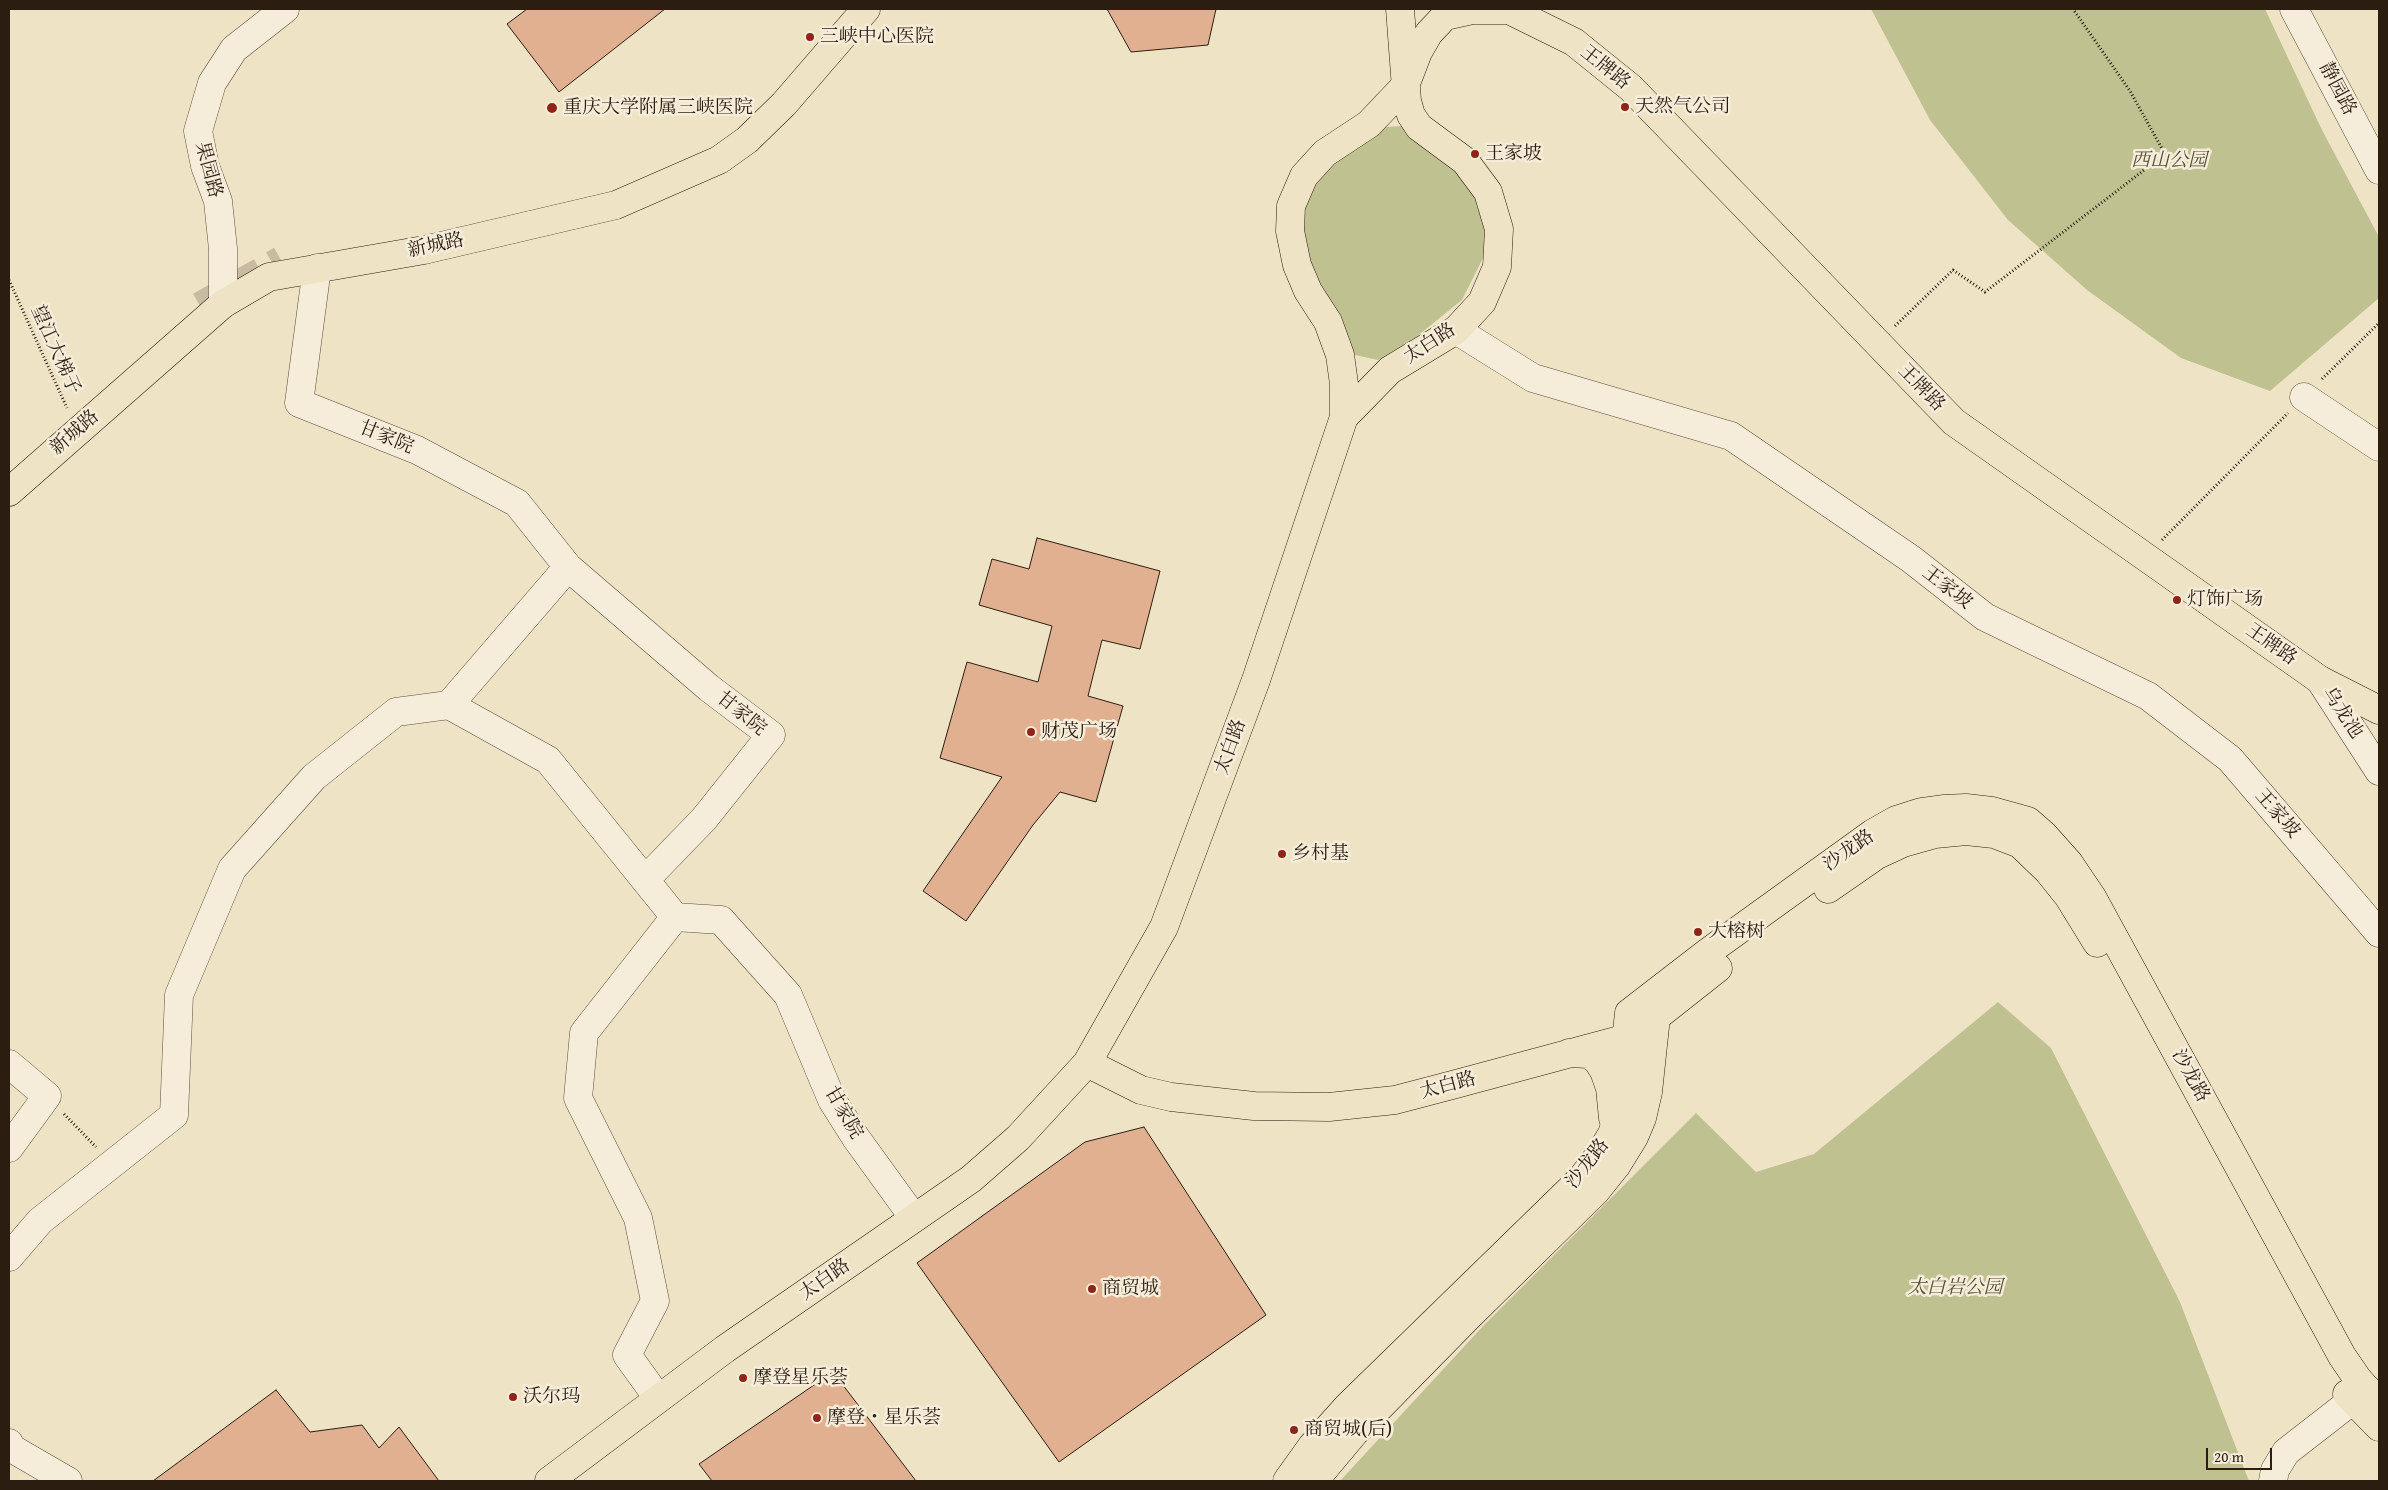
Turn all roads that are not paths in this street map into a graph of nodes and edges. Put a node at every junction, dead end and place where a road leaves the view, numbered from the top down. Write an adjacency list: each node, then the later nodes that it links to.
1 (285, 9): 9 (street, 果园路)
2 (866, 9): 8 (main road, 新城路)
3 (1400, 9): 6 (main road, 太白路)
4 (2294, 9): 7 (street, 静园路)
5 (1508, 10): 6 (main road, 太白路); 16 (main road, 王牌路)
6 (1406, 86): 10 (main road, 太白路); 12 (main road, 太白路)
7 (2379, 170)
8 (316, 268): 9 (main road, 新城路); 15 (street, 甘家院)
9 (223, 304): 14 (main road, 新城路)
10 (1456, 330): 12 (main road, 太白路); 22 (street, 王家坡)
11 (2304, 397): 13 (street)
12 (1344, 417): 26 (main road, 太白路)
13 (2379, 447)
14 (9, 492)
15 (568, 567): 17 (street); 20 (street, 甘家院)
16 (2320, 680): 18 (main road, 王牌路); 19 (street, 乌龙池)
17 (449, 705): 20 (street); 31 (street)
18 (2379, 710)
19 (2379, 771)
20 (645, 880): 21 (street)
21 (676, 917): 30 (street, 甘家院); 33 (street)
22 (2379, 933)
23 (1656, 1018): 24 (main road); 32 (main road, 沙龙路); 39 (main road, 沙龙路)
24 (1628, 1025): 25 (main road); 28 (main road, 沙龙路); 32 (main road, 沙龙路)
25 (1569, 1053): 26 (main road, 太白路); 28 (main road)
26 (1087, 1063): 30 (main road, 太白路)
27 (9, 1064): 29 (street)
28 (1612, 1134): 38 (main road, 沙龙路)
29 (9, 1148)
30 (914, 1218): 33 (main road, 太白路)
31 (9, 1257)
32 (2366, 1397): 34 (main road, 沙龙路); 40 (street)
33 (658, 1398): 37 (main road, 太白路)
34 (2379, 1427)
35 (9, 1443): 36 (street)
36 (68, 1481)
37 (549, 1481)
38 (1287, 1481)
39 (1314, 1481)
40 (2273, 1481)

